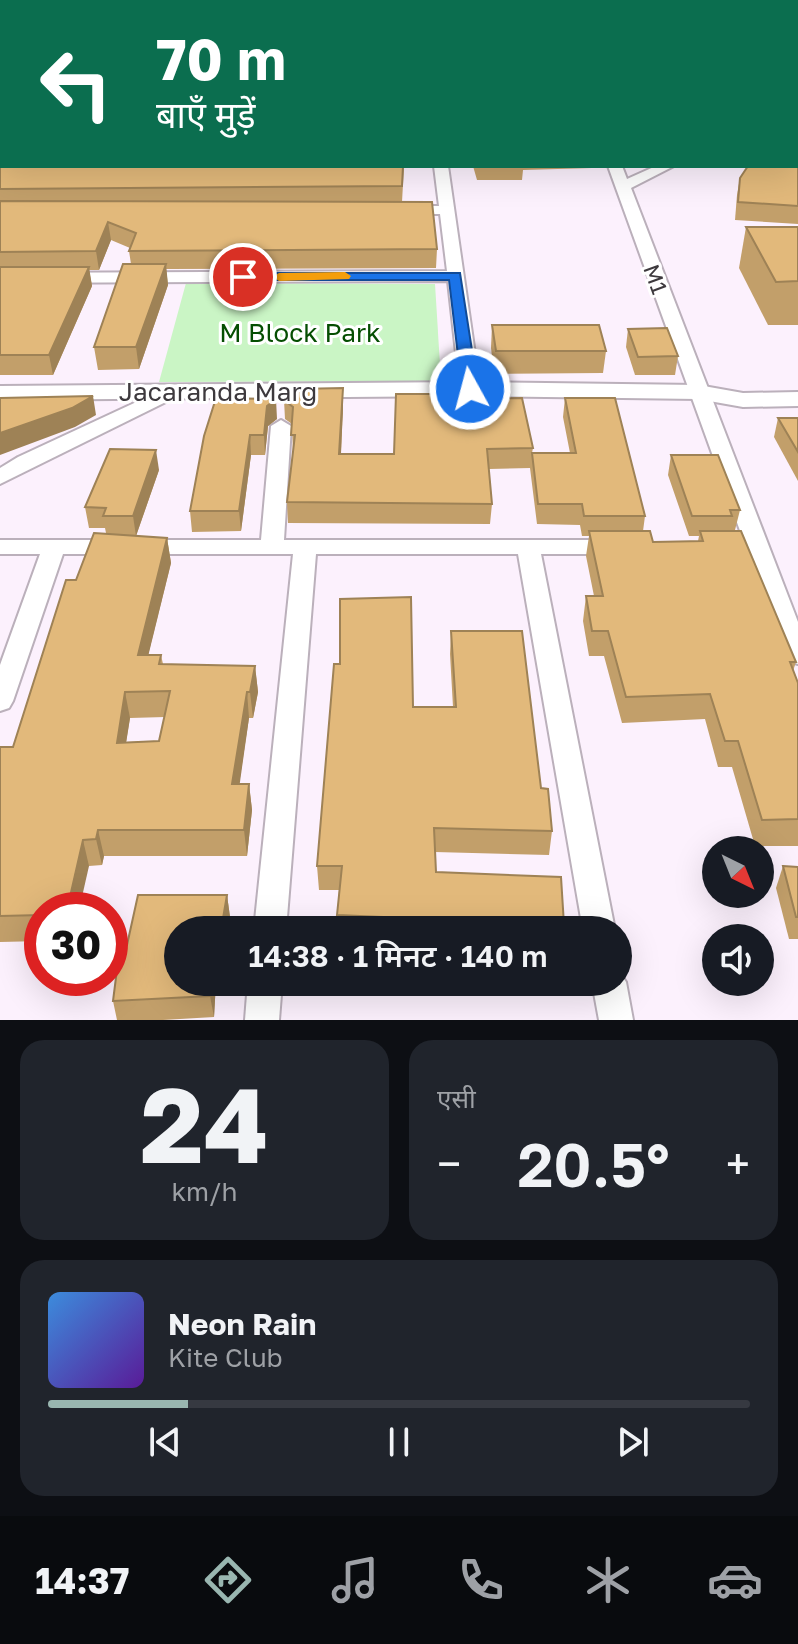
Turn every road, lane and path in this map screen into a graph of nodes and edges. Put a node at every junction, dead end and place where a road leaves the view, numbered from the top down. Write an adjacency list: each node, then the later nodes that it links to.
1 (441, 168): 5 (street)
2 (616, 168): 4 (street, M1)
3 (663, 168): 4 (street)
4 (622, 187): 12 (street, M1)
5 (447, 210): 6 (street); 7 (street)
6 (383, 211)
7 (455, 276): 8 (street); 10 (street)
8 (0, 278)
9 (798, 387): 14 (street, Jacaranda Marg)
10 (470, 389): 11 (street, Jacaranda Marg); 12 (street, Jacaranda Marg)
11 (173, 391): 13 (street, Jacaranda Marg); 17 (street)
12 (698, 392): 14 (street, Jacaranda Marg); 18 (street, M1)
13 (0, 393)
14 (723, 394): 15 (street, Jacaranda Marg)
15 (798, 399)
16 (281, 426): 20 (street)
17 (0, 478)
18 (757, 546): 23 (street); 26 (street, M1)
19 (0, 547): 24 (street)
20 (272, 547): 21 (street); 24 (street)
21 (305, 547): 25 (street); 28 (street)
22 (635, 547): 25 (street)
23 (696, 547)
24 (54, 548): 27 (street)
25 (528, 548): 29 (street)
26 (798, 655)
27 (0, 701)
28 (271, 916)
29 (596, 916)
30 (264, 996): 32 (street)
31 (612, 996): 33 (street)
32 (262, 1020)
33 (616, 1020)

